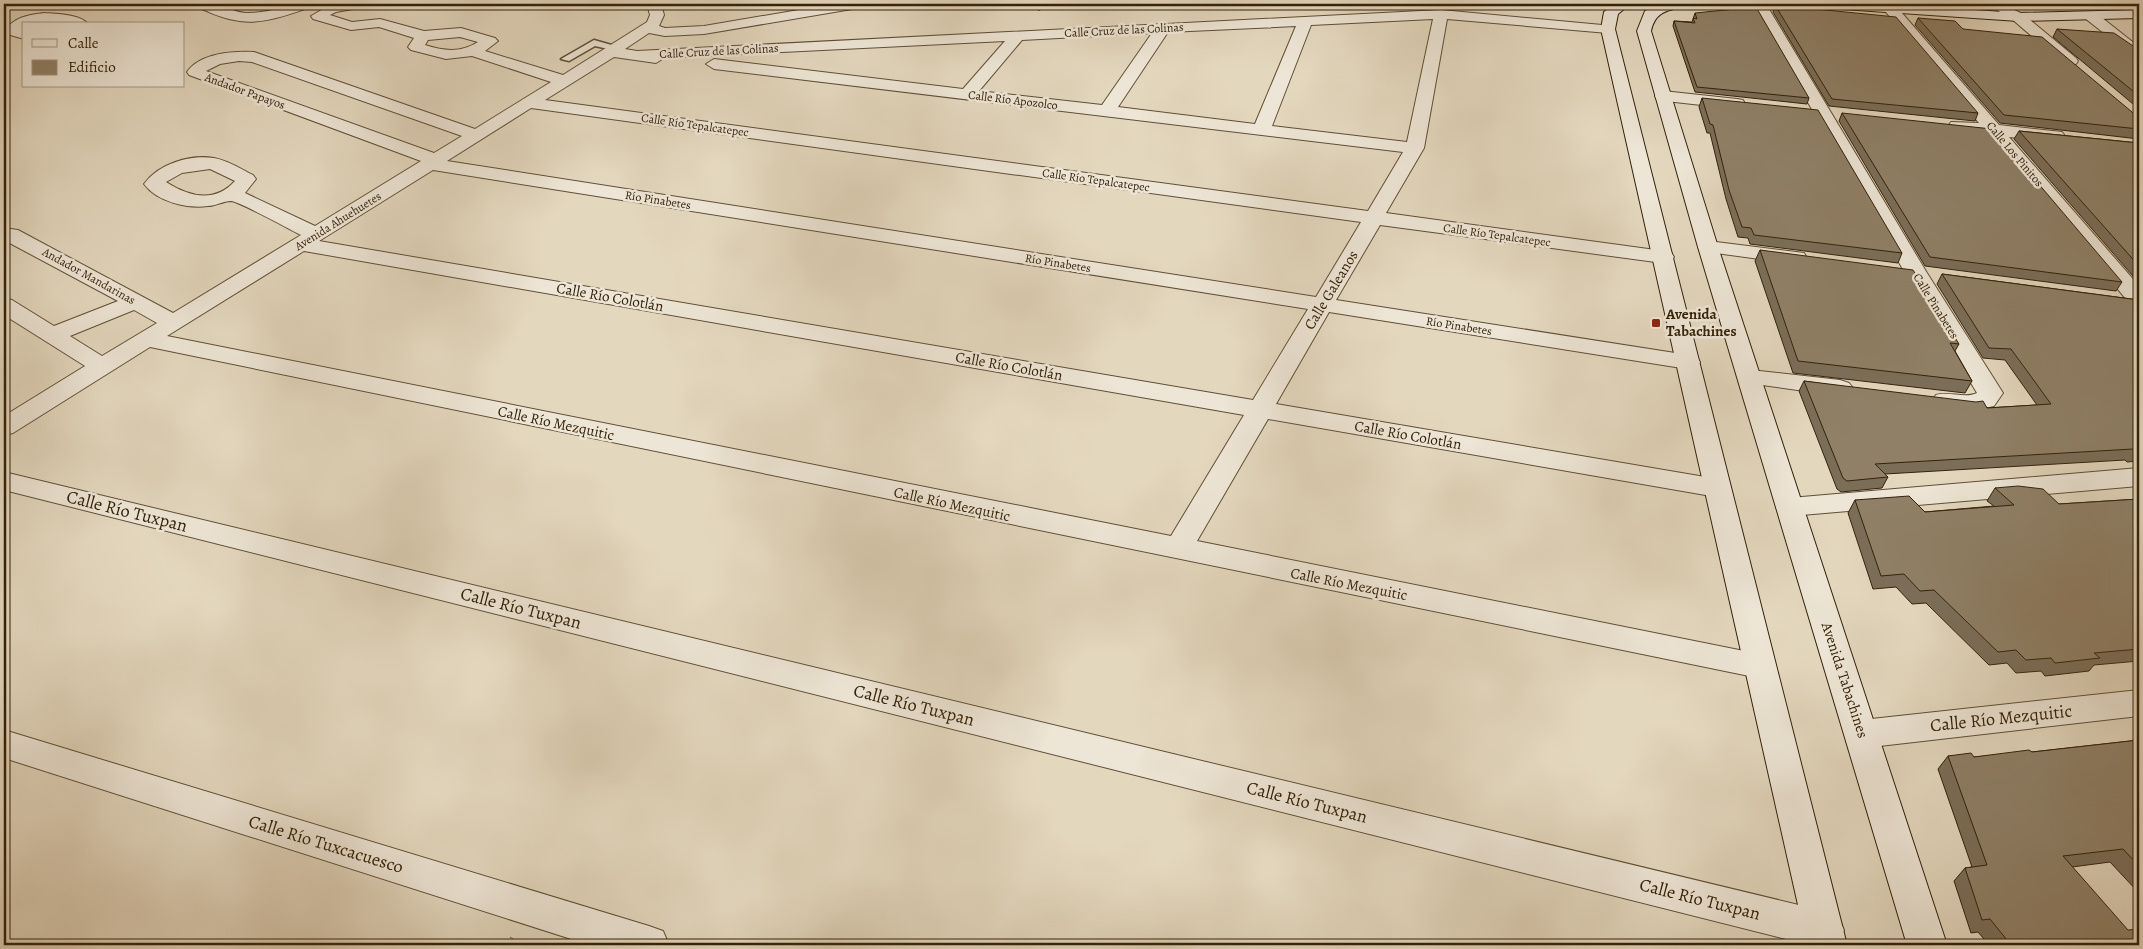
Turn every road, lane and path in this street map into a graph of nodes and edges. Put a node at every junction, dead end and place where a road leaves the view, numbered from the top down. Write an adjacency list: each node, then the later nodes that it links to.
1 (202, 4): 2 (street)
2 (306, 4)
3 (654, 4): 25 (street)
4 (858, 4): 25 (street)
5 (1623, 4): 26 (street)
6 (1676, 4): 38 (street, Avenida Tabachines)
7 (1759, 4): 59 (street, Calle Pinabetes)
8 (1827, 4): 12 (street)
9 (1936, 4): 13 (street)
10 (2139, 5): 13 (street)
11 (325, 6): 14 (street); 14 (street)
12 (1890, 8): 19 (street); 45 (street, Calle Los Pinitos)
13 (2001, 8): 19 (street)
14 (371, 9): 27 (street)
15 (1441, 14): 20 (street, Calle Cruz de las Colinas); 26 (street, Calle Cruz de las Colinas); 49 (street, Calle Galeanos)
16 (2139, 14): 18 (street)
17 (11, 15): 23 (street)
18 (2091, 16): 19 (street); 32 (street)
19 (2018, 17): 35 (street)
20 (1306, 20): 24 (street, Calle Cruz de las Colinas); 44 (street)
21 (49, 22): 22 (street)
22 (76, 22)
23 (22, 25)
24 (1164, 27): 28 (street, Calle Cruz de las Colinas); 41 (street)
25 (646, 28): 30 (street, Avenida Ahuehuetes)
26 (1608, 29): 56 (street)
27 (423, 36): 31 (street); 31 (street)
28 (1016, 36): 33 (street, Calle Cruz de las Colinas); 37 (street)
29 (594, 43): 30 (lane); 30 (lane); 34 (lane)
30 (611, 46): 33 (street, Calle Río Apozolco); 36 (street, Avenida Ahuehuetes)
31 (474, 52): 36 (street)
32 (2139, 54)
33 (639, 56): 37 (street, Calle Río Apozolco)
34 (566, 59)
35 (2079, 69)
36 (565, 80): 39 (street, Avenida Ahuehuetes)
37 (967, 95): 41 (street, Calle Río Apozolco)
38 (1664, 96): 40 (street); 55 (street, Avenida Tabachines)
39 (529, 103): 46 (street, Avenida Ahuehuetes); 52 (street, Calle Río Tepalcatepec)
40 (1758, 106)
41 (1107, 112): 44 (street, Calle Río Apozolco)
42 (428, 118): 46 (street, Andador Papayos); 48 (street); 48 (street, Andador Papayos)
43 (1938, 124): 45 (street)
44 (1261, 130): 49 (street, Calle Río Apozolco)
45 (1995, 130): 47 (street); 62 (street, Calle Los Pinitos)
46 (476, 135): 50 (street, Avenida Ahuehuetes)
47 (2072, 138)
48 (377, 139): 50 (street, Andador Papayos)
49 (1415, 148): 52 (street, Calle Galeanos)
50 (432, 162): 54 (street, Avenida Ahuehuetes); 64 (street, Río Pinabetes)
51 (233, 194): 54 (street, Calle Río Colotlán)
52 (1373, 218): 56 (street, Calle Río Tepalcatepec); 64 (street, Calle Galeanos)
53 (4, 234): 63 (street, Andador Mandarinas)
54 (308, 239): 66 (street, Avenida Ahuehuetes); 74 (street, Calle Río Colotlán)
55 (1708, 247): 57 (street); 71 (street, Avenida Tabachines)
56 (1663, 258): 69 (street)
57 (1812, 260)
58 (1888, 269): 59 (street)
59 (1916, 273): 60 (street); 73 (street, Calle Pinabetes)
60 (1945, 277)
61 (2110, 298): 62 (street)
62 (2139, 301)
63 (135, 302): 66 (street, Andador Mandarinas); 67 (street)
64 (1322, 304): 69 (street, Río Pinabetes); 74 (street, Calle Galeanos)
65 (4, 305): 67 (street)
66 (173, 322): 68 (street, Avenida Ahuehuetes)
67 (52, 335): 70 (street)
68 (146, 339): 70 (street, Avenida Ahuehuetes); 80 (street, Calle Río Mezquitic)
69 (1688, 362): 78 (street)
70 (102, 366): 75 (street, Avenida Ahuehuetes)
71 (1750, 377): 72 (street); 79 (street, Avenida Tabachines)
72 (1864, 391)
73 (1922, 397)
74 (1260, 409): 78 (street, Calle Río Colotlán); 80 (street, Calle Galeanos)
75 (4, 427)
76 (2139, 477): 79 (street)
77 (4, 481): 85 (street, Calle Río Tuxpan)
78 (1717, 488): 81 (street)
79 (1790, 507): 83 (street, Avenida Tabachines)
80 (1177, 550): 81 (street, Calle Río Mezquitic)
81 (1759, 666): 85 (street)
82 (2139, 703): 83 (street, Calle Río Mezquitic)
83 (1862, 734): 87 (street, Avenida Tabachines)
84 (4, 744): 86 (street, Calle Río Tuxcacuesco)
85 (1826, 938)
86 (649, 945)
87 (1927, 945)

